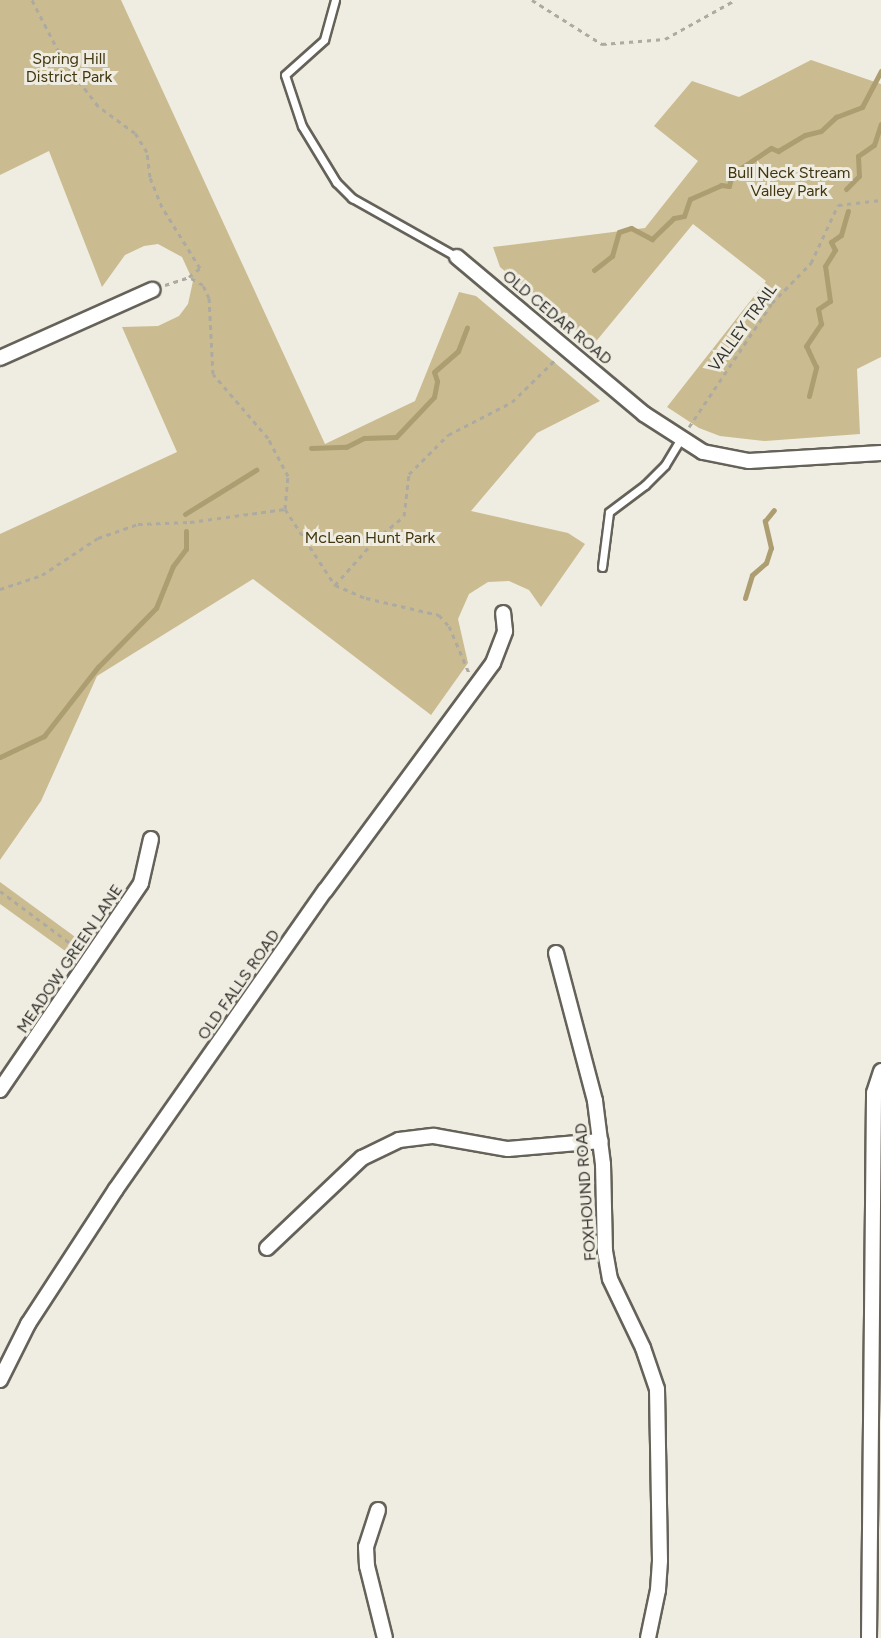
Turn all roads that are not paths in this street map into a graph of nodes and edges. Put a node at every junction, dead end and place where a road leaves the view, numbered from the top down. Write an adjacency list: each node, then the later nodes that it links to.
1 (335, 0): 2 (lane, OLD CEDAR ROAD)
2 (457, 257): 5 (street, OLD CEDAR ROAD)
3 (152, 290): 4 (street)
4 (0, 358)
5 (680, 440): 6 (street, OLD CEDAR ROAD); 7 (lane)
6 (881, 453)
7 (602, 567)
8 (503, 613): 15 (street, OLD FALLS ROAD)
9 (151, 840): 12 (street, MEADOW GREEN LANE)
10 (556, 953): 13 (street, FOXHOUND ROAD)
11 (881, 1071): 19 (street)
12 (0, 1090)
13 (601, 1141): 14 (street); 18 (street, FOXHOUND ROAD)
14 (267, 1248)
15 (0, 1380)
16 (378, 1510): 17 (street)
17 (385, 1638)
18 (648, 1638)
19 (869, 1638)

